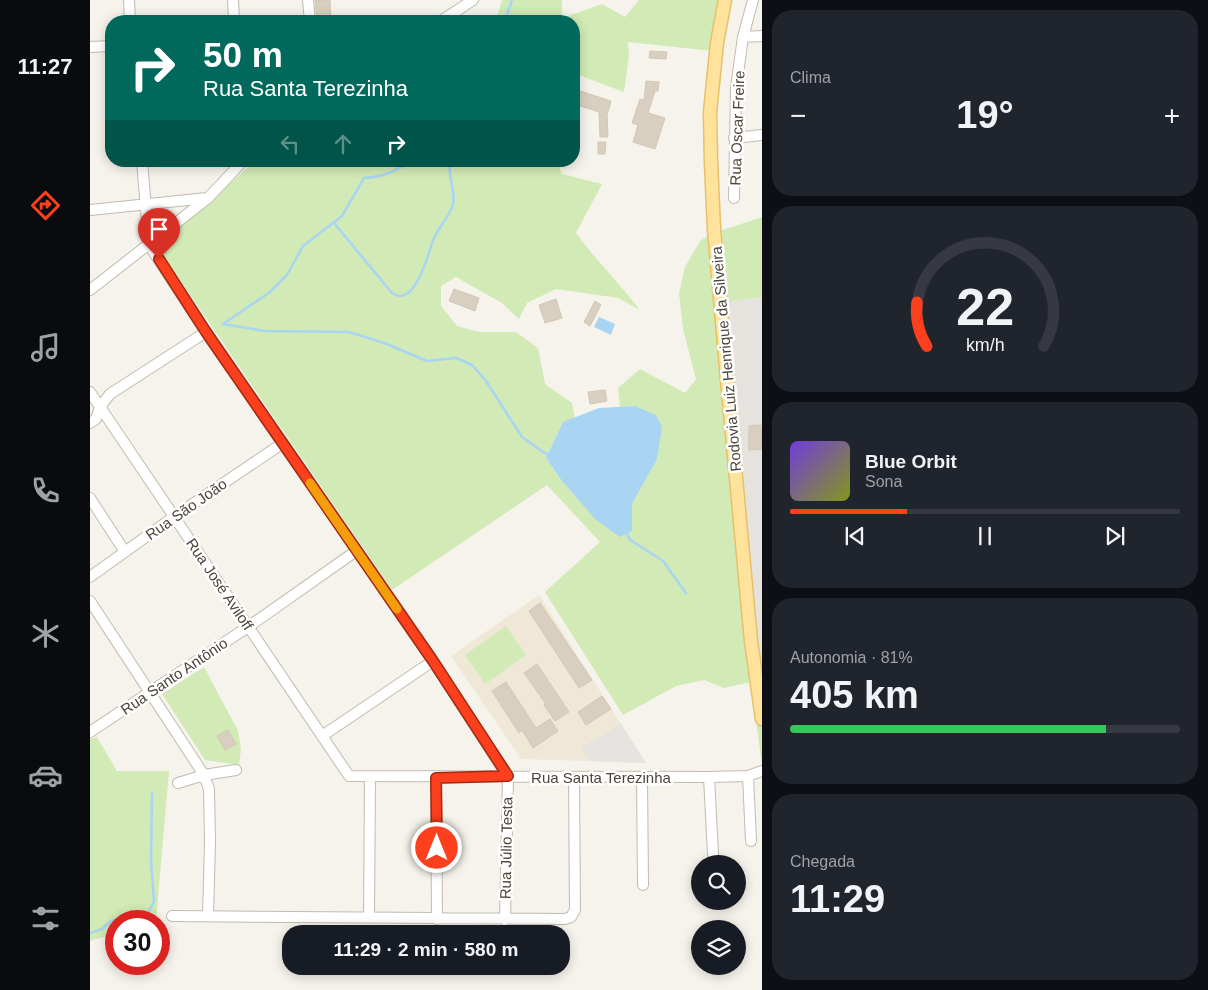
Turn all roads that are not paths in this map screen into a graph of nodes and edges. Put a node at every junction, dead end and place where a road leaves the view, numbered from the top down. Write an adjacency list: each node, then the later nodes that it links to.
1 (129, 0): 7 (street)
2 (232, 0): 8 (street)
3 (308, 0): 9 (street)
4 (472, 0): 10 (street)
5 (725, 0): 39 (main road, Rodovia Luiz Henrique da Silveira)
6 (753, 0): 12 (street, Rua Oscar Freire)
7 (130, 15)
8 (233, 15)
9 (309, 15)
10 (450, 15)
11 (762, 36): 12 (street)
12 (743, 37): 16 (street, Rua Oscar Freire)
13 (105, 46): 14 (street)
14 (90, 47)
15 (762, 135): 16 (street)
16 (734, 138): 20 (street, Rua Oscar Freire)
17 (143, 167): 21 (street)
18 (237, 167): 19 (street)
19 (208, 198): 21 (street); 23 (street)
20 (734, 198)
21 (146, 205): 22 (street); 23 (street)
22 (90, 210)
23 (149, 245): 24 (street); 25 (street)
24 (90, 290)
25 (206, 332): 27 (street); 29 (street)
26 (90, 392): 27 (street, Rua José Aviloff)
27 (100, 407): 28 (street); 31 (street, Rua José Aviloff)
28 (90, 423)
29 (283, 443): 31 (street, Rua São João); 32 (street)
30 (91, 502): 33 (street)
31 (175, 516): 33 (street, Rua São João); 36 (street, Rua José Aviloff)
32 (356, 551): 36 (street, Rua Santo Antônio); 37 (street)
33 (125, 552): 34 (street, Rua São João)
34 (90, 576)
35 (90, 601): 38 (street)
36 (248, 627): 38 (street, Rua Santo Antônio); 41 (street, Rua José Aviloff)
37 (433, 661): 41 (street); 46 (street)
38 (150, 691): 40 (street, Rua Santo Antônio); 44 (street)
39 (762, 719)
40 (90, 732)
41 (322, 736): 45 (street, Rua José Aviloff)
42 (236, 770): 44 (street)
43 (762, 771): 48 (street, Rua Santa Terezinha)
44 (204, 775): 53 (street); 58 (street)
45 (349, 776): 49 (street, Rua Santa Terezinha)
46 (508, 776): 47 (street, Rua Santa Terezinha); 52 (street, Rua Santa Terezinha); 61 (street, Rua Júlio Testa)
47 (574, 776): 50 (street, Rua Santa Terezinha); 61 (street)
48 (748, 776): 51 (street, Rua Santa Terezinha); 54 (street)
49 (370, 777): 52 (street, Rua Santa Terezinha); 59 (street)
50 (642, 777): 51 (street, Rua Santa Terezinha); 56 (street)
51 (709, 777): 55 (street)
52 (436, 778): 60 (street)
53 (178, 783)
54 (751, 842)
55 (713, 854)
56 (644, 885)
57 (172, 916): 58 (street)
58 (208, 916): 59 (street)
59 (369, 917): 60 (street)
60 (437, 919): 61 (street)
61 (505, 920)

